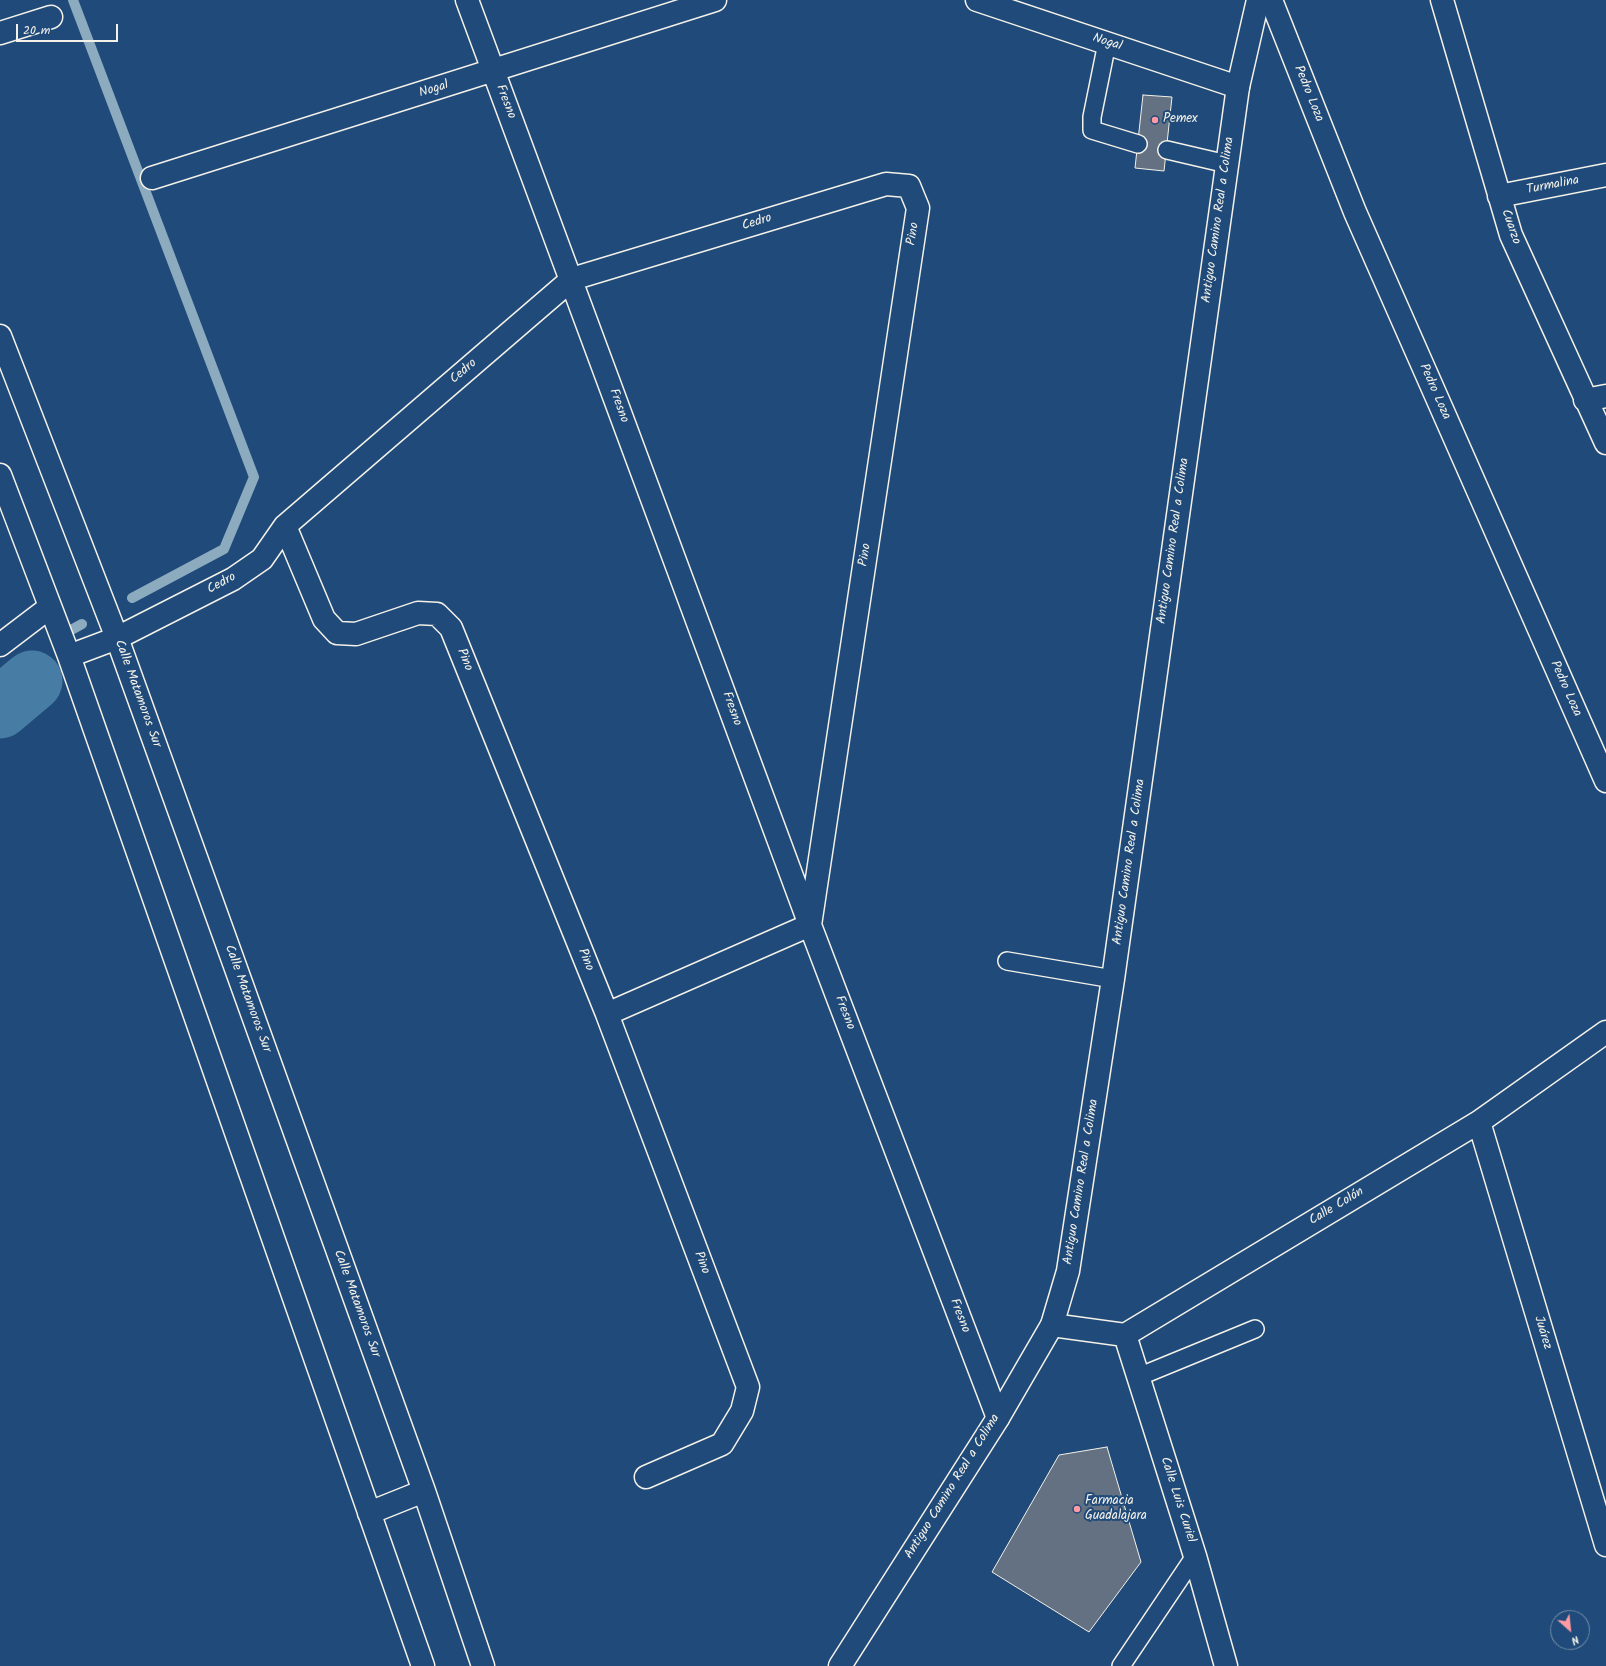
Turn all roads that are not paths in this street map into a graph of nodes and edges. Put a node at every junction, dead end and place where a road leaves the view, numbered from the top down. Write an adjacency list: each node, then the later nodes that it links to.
1 (467, 0): 11 (street, Fresno)
2 (715, 0): 7 (street, Nogal)
3 (977, 0): 10 (street, Nogal)
4 (1258, 0): 12 (street, Antiguo Camino Real a Colima)
5 (1271, 0): 30 (street, Pedro Loza)
6 (1442, 0): 19 (street, Cuarzo)
7 (690, 4): 11 (street, Nogal)
8 (51, 17): 9 (street)
9 (0, 33)
10 (1107, 43): 12 (street, Nogal); 13 (lane)
11 (494, 71): 17 (street, Nogal); 20 (street, Fresno)
12 (1238, 87): 15 (street, Antiguo Camino Real a Colima)
13 (1138, 144)
14 (1167, 150): 15 (lane)
15 (1227, 164): 33 (street, Antiguo Camino Real a Colima)
16 (1606, 175): 19 (street, Turmalina)
17 (152, 178)
18 (909, 186): 20 (street, Cedro); 31 (street, Pino)
19 (1499, 196): 22 (street, Cuarzo)
20 (572, 279): 25 (street, Cedro); 31 (street, Fresno)
21 (0, 336): 27 (street, Calle Matamoros Sur)
22 (1596, 398): 23 (street, Cuarzo)
23 (1606, 443)
24 (0, 475): 26 (street)
25 (285, 526): 27 (street, Cedro); 34 (street, Pino)
26 (50, 607): 28 (street); 29 (street)
27 (117, 638): 29 (street, Cedro); 43 (street, Calle Matamoros Sur)
28 (0, 644)
29 (69, 656): 44 (street)
30 (1606, 781)
31 (810, 925): 34 (street); 41 (street, Fresno)
32 (1008, 961): 33 (lane)
33 (1113, 979): 37 (street, Antiguo Camino Real a Colima)
34 (607, 1014): 42 (street, Pino)
35 (1606, 1032): 36 (street, Calle Colón)
36 (1479, 1122): 39 (street, Calle Colón); 45 (street, Juárez)
37 (1052, 1325): 39 (street); 41 (street, Antiguo Camino Real a Colima)
38 (1255, 1329): 40 (lane)
39 (1125, 1335): 40 (street, Calle Luis Curiel)
40 (1138, 1376): 46 (street, Calle Luis Curiel)
41 (998, 1418): 49 (street, Antiguo Camino Real a Colima)
42 (646, 1477)
43 (424, 1491): 44 (street); 48 (street, Calle Matamoros Sur)
44 (369, 1513): 47 (street)
45 (1606, 1545)
46 (1195, 1556): 50 (lane); 51 (street, Calle Luis Curiel)
47 (423, 1666)
48 (483, 1666)
49 (840, 1666)
50 (1121, 1666)
51 (1226, 1666)

